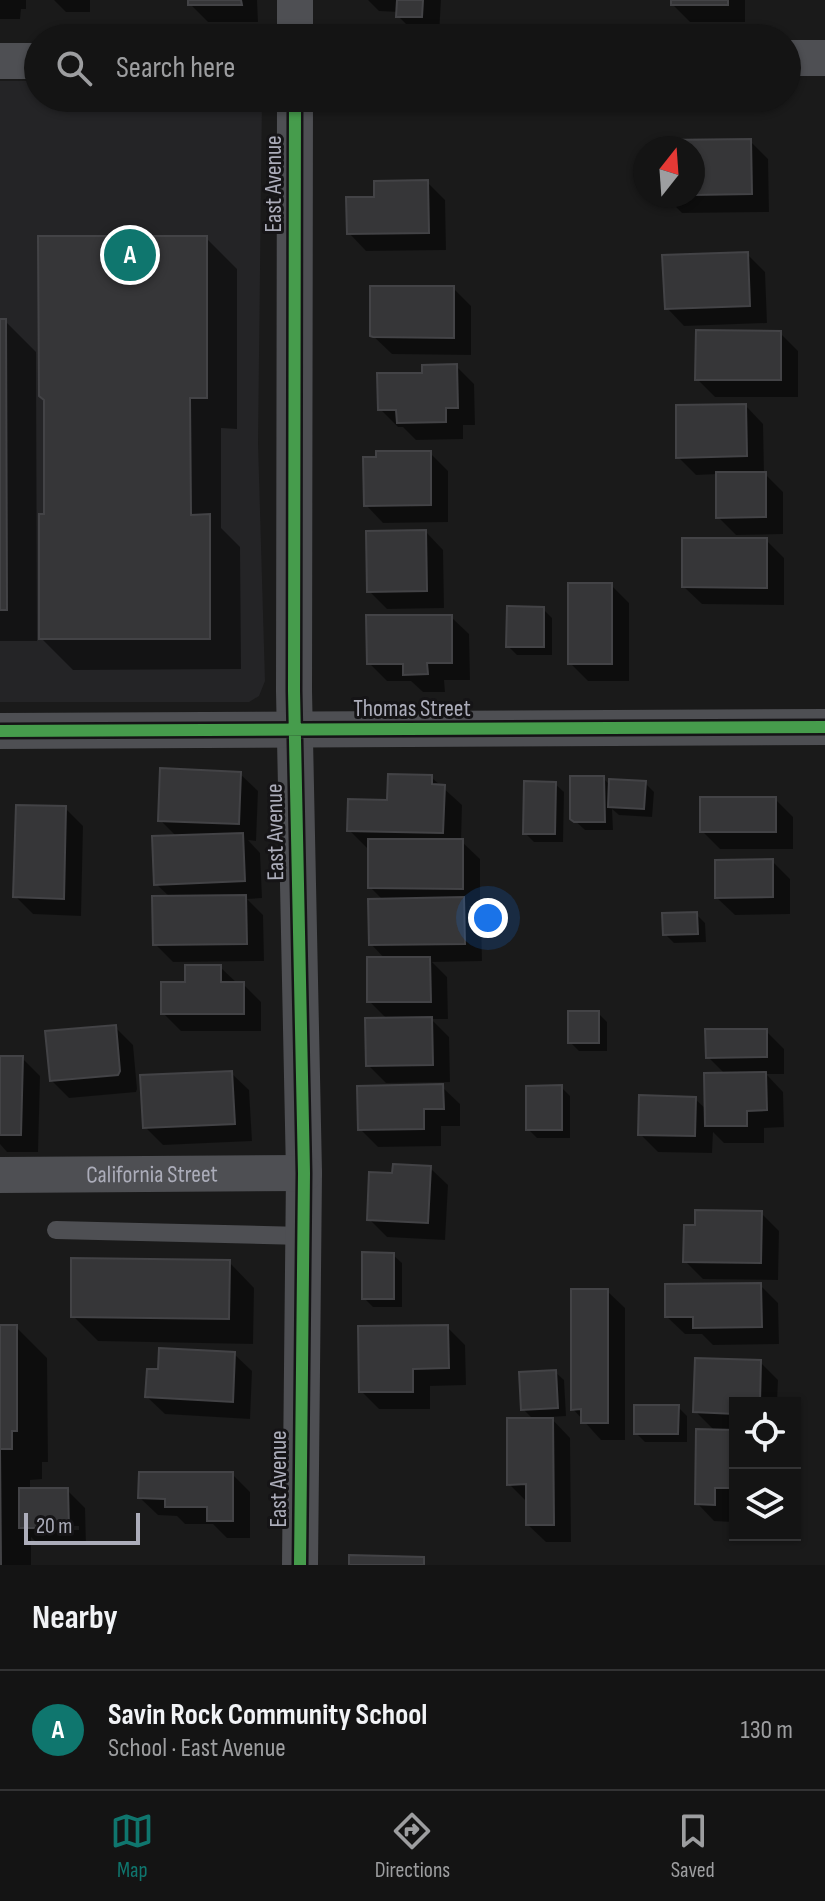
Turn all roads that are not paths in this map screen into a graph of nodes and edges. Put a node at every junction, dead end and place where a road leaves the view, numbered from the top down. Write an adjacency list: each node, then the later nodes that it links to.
1 (295, 0): 2 (street)
2 (295, 24)
3 (801, 58): 4 (street)
4 (825, 58)
5 (0, 61): 6 (street)
6 (24, 61)
7 (295, 112): 9 (street, East Avenue)
8 (825, 727): 9 (street, Thomas Street)
9 (295, 730): 10 (street, Thomas Street); 11 (street, East Avenue)
10 (0, 731)
11 (304, 1173): 12 (street, California Street); 14 (street, East Avenue)
12 (0, 1175)
13 (56, 1230): 14 (lane)
14 (303, 1236): 15 (street, East Avenue)
15 (300, 1565)

